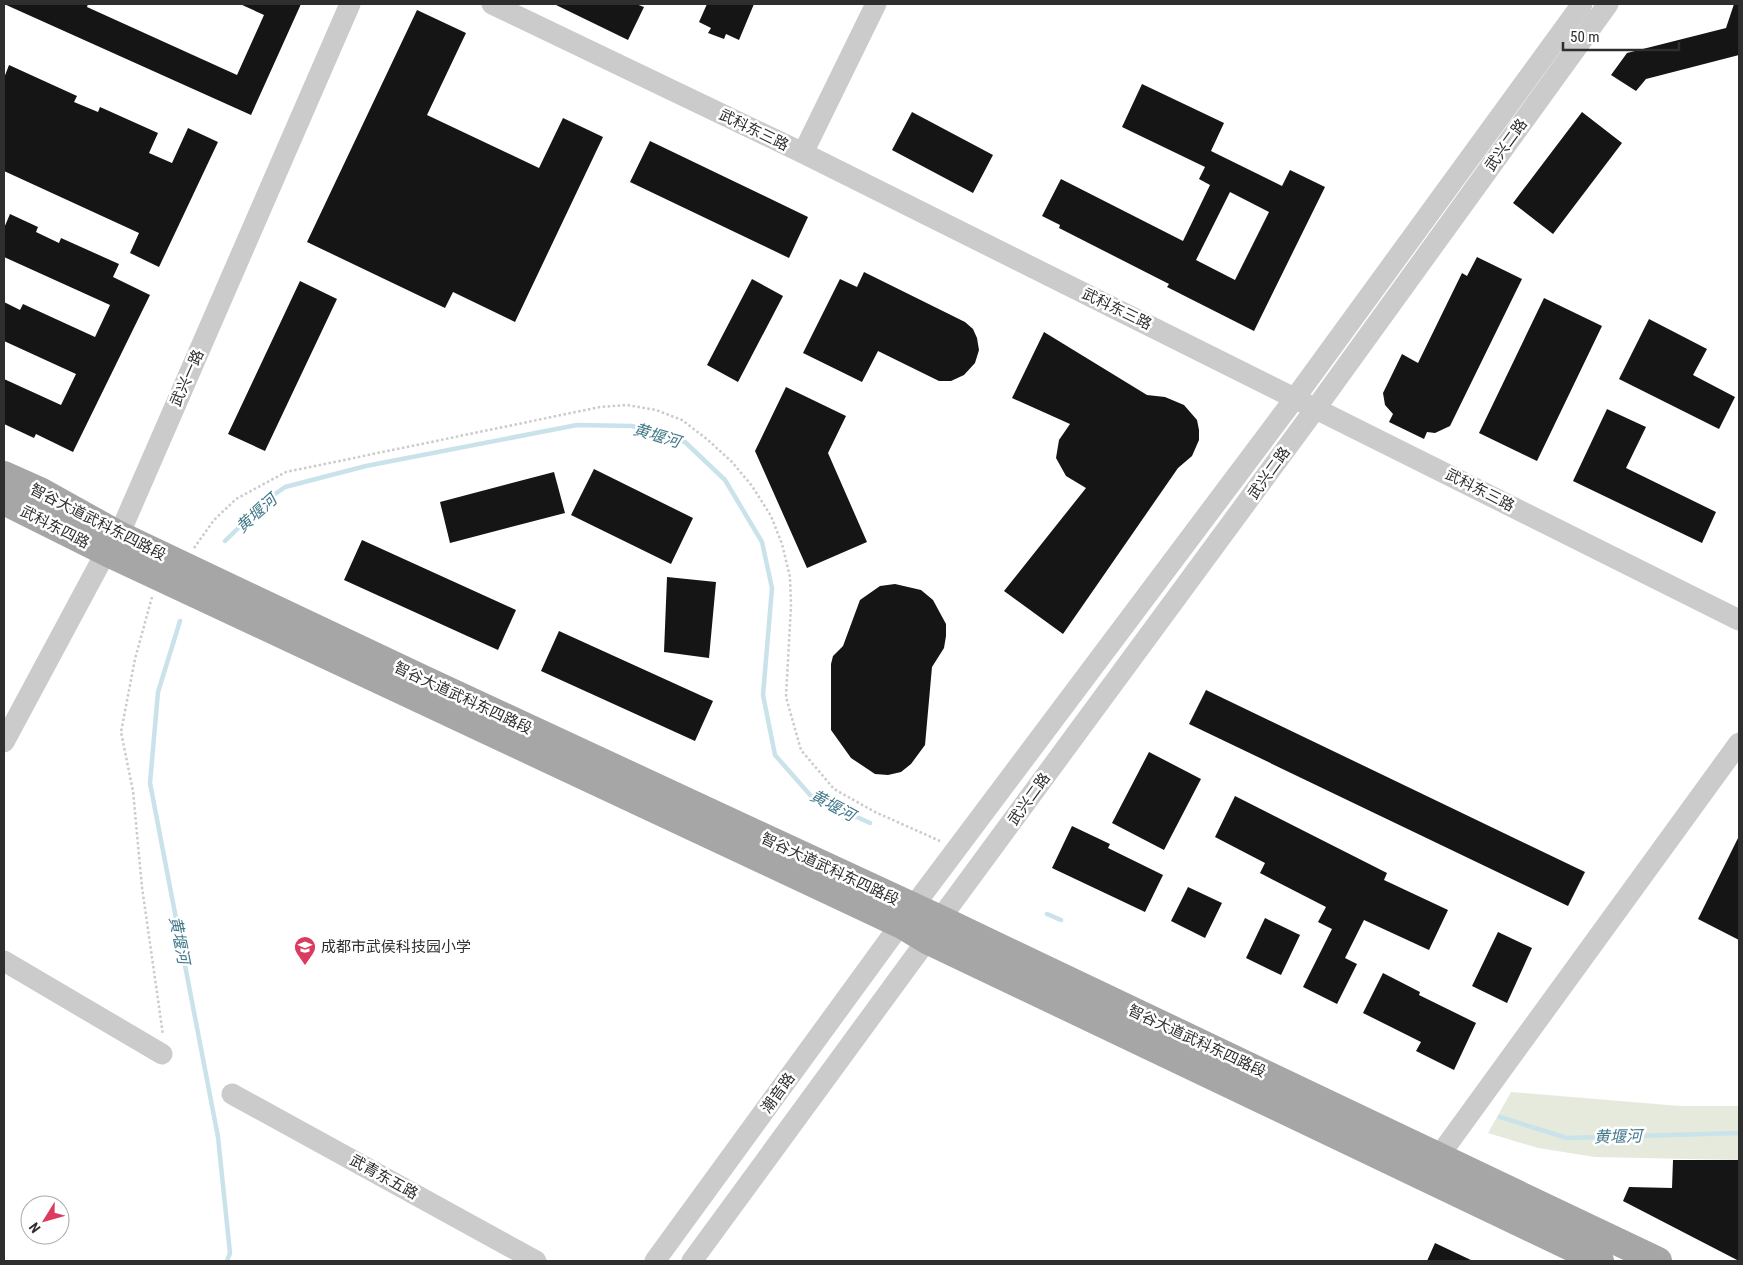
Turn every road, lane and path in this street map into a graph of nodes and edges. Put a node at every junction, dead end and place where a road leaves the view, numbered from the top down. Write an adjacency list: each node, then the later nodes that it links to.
1 (350, 4): 15 (street, 武兴一路)
2 (492, 4): 6 (street, 武科东三路)
3 (876, 4): 6 (street)
4 (1582, 4): 7 (street, 潮音路)
5 (1608, 4): 8 (street, 武兴二路)
6 (803, 153): 7 (street, 武科东三路)
7 (1295, 398): 8 (street, 武科东三路); 21 (street, 潮音路)
8 (1316, 408): 18 (street, 武科东三路); 23 (street, 武兴二路)
9 (4, 468): 11 (street)
10 (4, 475): 11 (main road, 智谷大道武科东四路段)
11 (40, 491): 15 (main road, 智谷大道武科东四路段)
12 (4, 501): 14 (main road, 武科东四路)
13 (4, 507): 14 (street)
14 (39, 520): 15 (main road, 武科东四路)
15 (112, 543): 16 (main road, 智谷大道武科东四路段); 17 (main road, 智谷大道武科东四路段); 19 (street, 武兴一路)
16 (182, 565): 21 (path); 22 (main road, 智谷大道武科东四路段)
17 (158, 576): 22 (main road, 智谷大道武科东四路段); 25 (path)
18 (1739, 620)
19 (4, 742)
20 (1739, 743): 27 (street)
21 (957, 848): 22 (street, 潮音路)
22 (907, 916): 23 (main road, 智谷大道武科东四路段); 29 (street, 潮音路)
23 (933, 930): 27 (main road, 智谷大道武科东四路段); 30 (street, 潮音路); 31 (main road, 智谷大道武科东四路段)
24 (4, 961): 25 (street)
25 (162, 1054)
26 (232, 1094): 28 (street, 武青东五路)
27 (1439, 1156): 32 (main road, 智谷大道武科东四路段)
28 (536, 1261)
29 (655, 1261)
30 (692, 1261)
31 (1600, 1261)
32 (1658, 1261)

